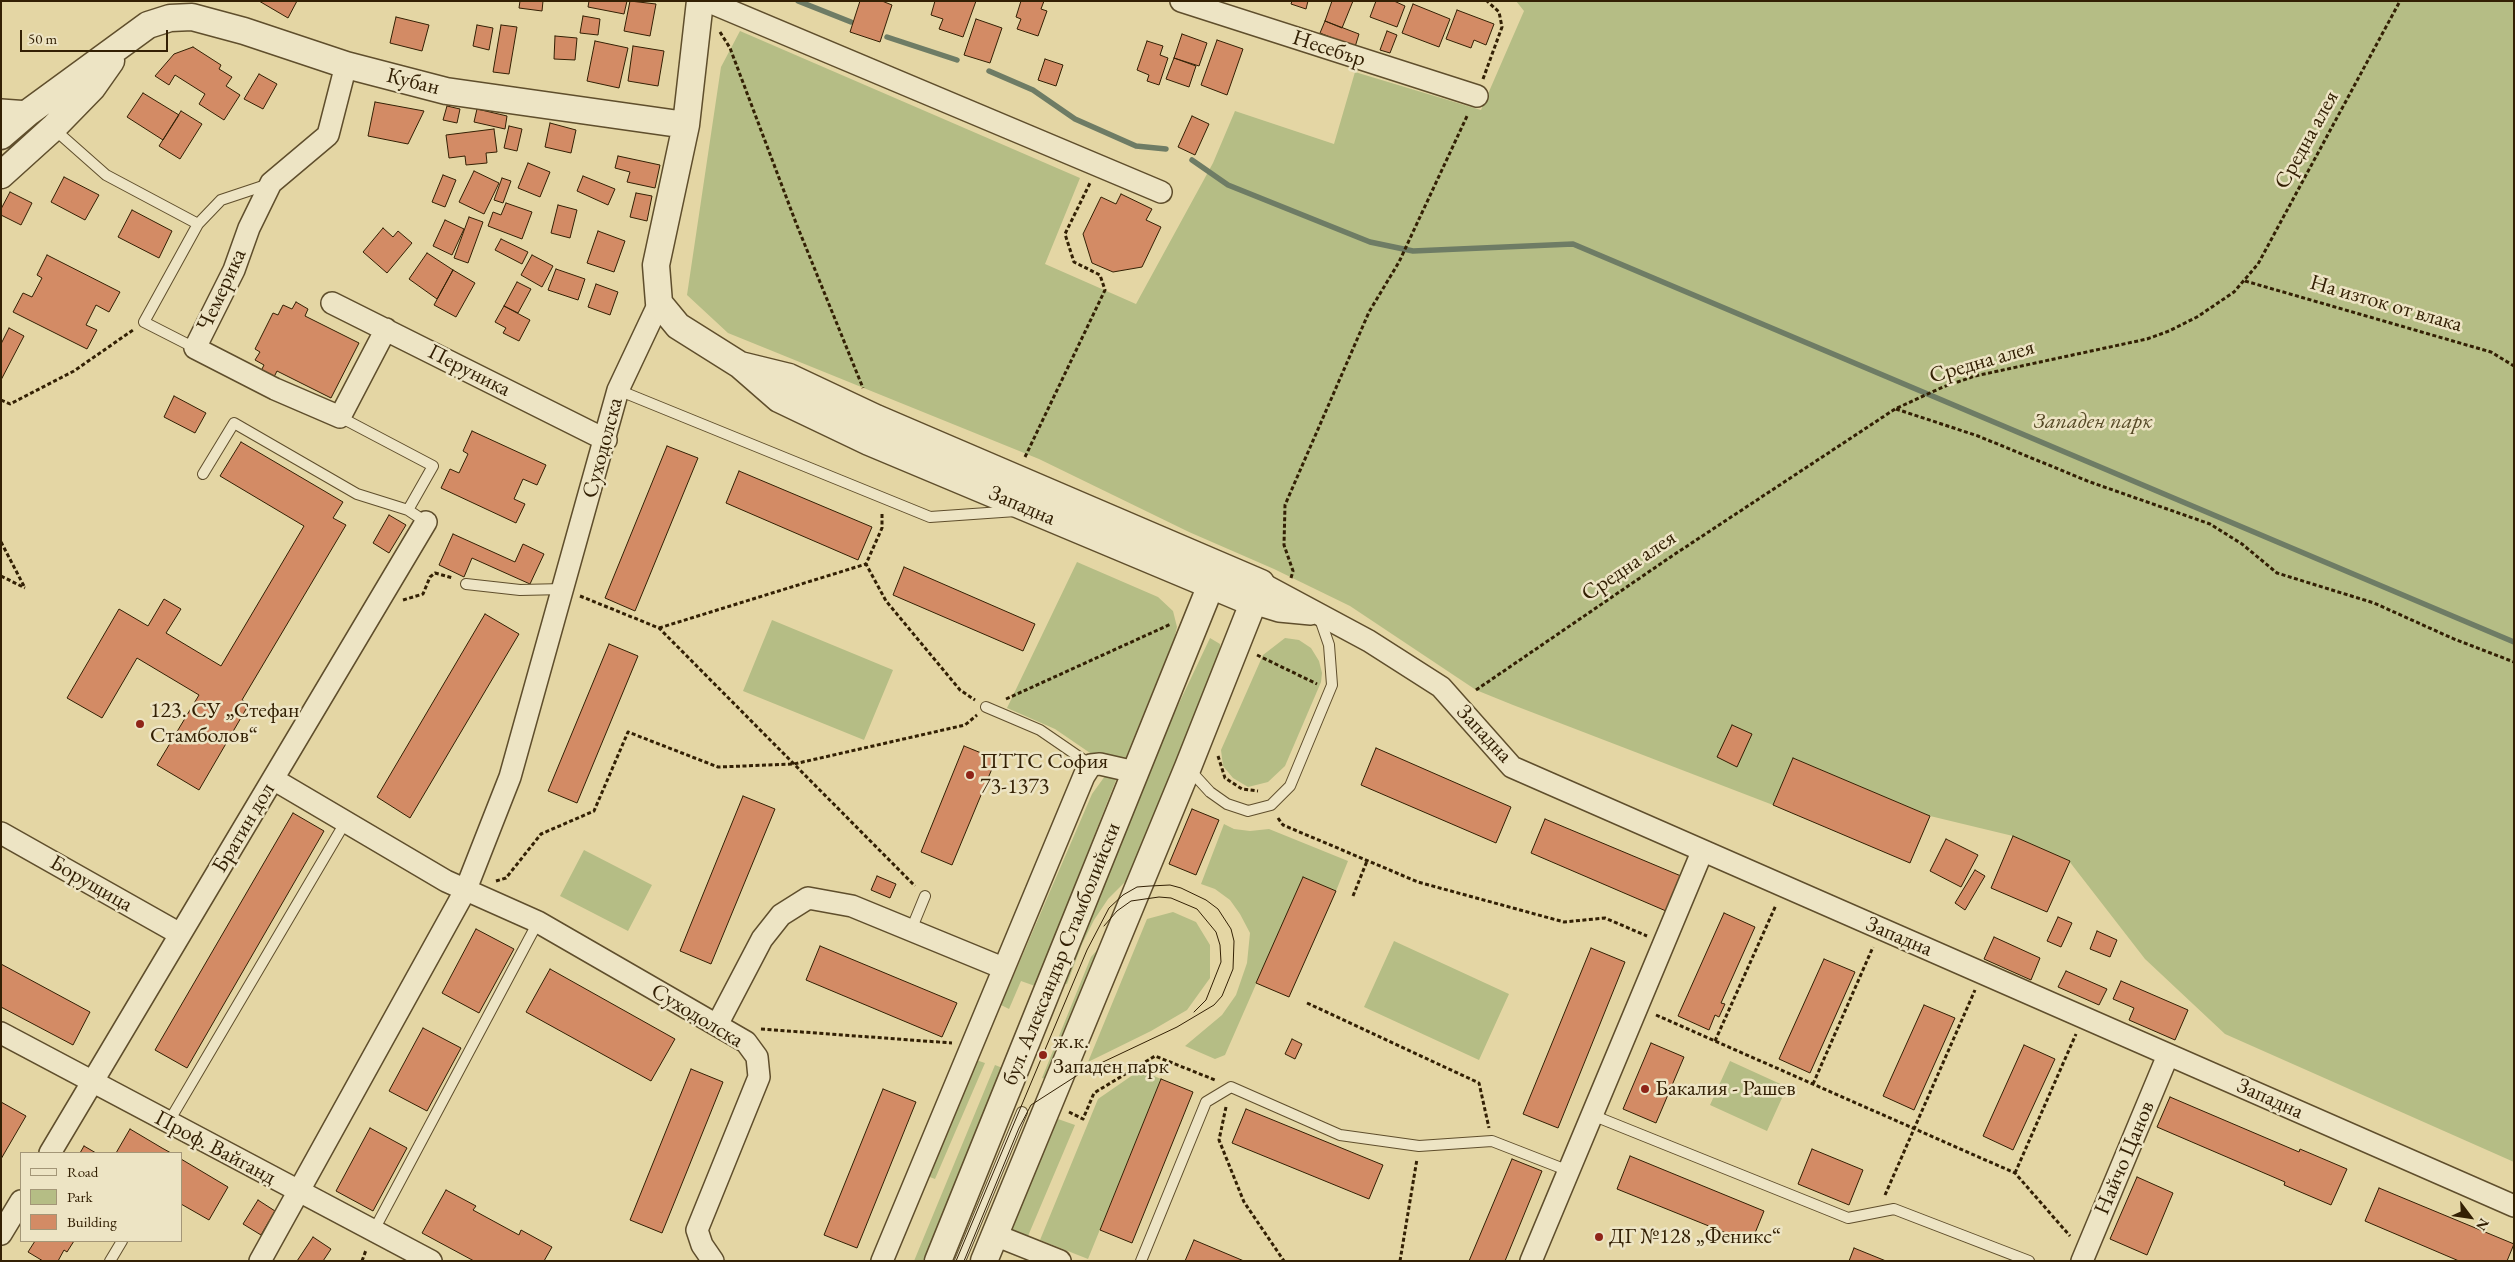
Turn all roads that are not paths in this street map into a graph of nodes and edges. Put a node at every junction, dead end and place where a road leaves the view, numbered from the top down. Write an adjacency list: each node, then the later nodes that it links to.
1 (700, 1): 9 (street, Суходолска)
2 (707, 1): 13 (street)
3 (1182, 1): 6 (street, Несебър)
4 (143, 21): 5 (street, Кубан); 8 (street)
5 (346, 65): 9 (street, Кубан); 12 (street, Чемерика)
6 (1477, 96)
7 (1, 110): 8 (street)
8 (41, 120): 10 (street); 11 (street); 14 (lane)
9 (686, 125): 16 (street, Суходолска)
10 (1, 136)
11 (1, 175)
12 (271, 183): 14 (lane); 18 (street, Чемерика)
13 (1161, 192)
14 (198, 224): 18 (lane)
15 (332, 303): 17 (street, Перуника)
16 (659, 303): 19 (street, Западна); 20 (street, Суходолска)
17 (386, 329): 21 (street); 22 (street, Перуника)
18 (195, 348): 21 (street, Чемерика)
19 (740, 365): 25 (street, Западна); 27 (street, Западна)
20 (618, 390): 22 (street, Суходолска); 25 (lane)
21 (340, 417): 24 (lane)
22 (606, 440): 29 (street, Суходолска)
23 (203, 474): 24 (lane, Братин дол)
24 (408, 510): 26 (lane, Братин дол)
25 (1032, 510): 27 (street, Западна)
26 (426, 522): 36 (street, Братин дол)
27 (1215, 575): 30 (street, Западна); 35 (street, бул. Александър Стамболийски)
28 (466, 584): 29 (lane)
29 (564, 589): 40 (street, Суходолска)
30 (1257, 593): 31 (street, Западна); 34 (street, бул. Александър Стамболийски)
31 (1318, 615): 34 (lane); 39 (street, Западна)
32 (986, 707): 33 (lane)
33 (1091, 765): 35 (street); 45 (street)
34 (1188, 767): 60 (street, бул. Александър Стамболийски)
35 (1135, 772): 68 (street, бул. Александър Стамболийски)
36 (273, 779): 37 (street); 44 (street, Братин дол)
37 (346, 821): 40 (street); 52 (lane)
38 (1, 833): 44 (street, Борущица)
39 (1702, 852): 48 (street, Западна); 51 (street)
40 (466, 889): 42 (street, Суходолска); 55 (street, Суходолска)
41 (925, 896): 43 (lane)
42 (538, 922): 46 (street, Суходолска); 58 (lane)
43 (911, 930): 45 (street); 46 (street)
44 (180, 934): 49 (street, Братин дол)
45 (1004, 968): 67 (street)
46 (717, 1025): 66 (street, Суходолска)
47 (1, 1033): 49 (street, Проф. Вайганд)
48 (2168, 1055): 57 (street, Западна); 62 (street, Найчо Цанов)
49 (92, 1082): 52 (street, Проф. Вайганд); 53 (street, Братин дол)
50 (1022, 1112): 69 (lane)
51 (1592, 1116): 54 (street); 74 (lane)
52 (168, 1123): 55 (street, Проф. Вайганд)
53 (51, 1152)
54 (1569, 1171): 72 (lane); 73 (street)
55 (298, 1192): 58 (street, Проф. Вайганд); 64 (street, Суходолска)
56 (20, 1203): 59 (street)
57 (2514, 1206)
58 (373, 1232): 65 (street, Проф. Вайганд)
59 (1, 1234)
60 (995, 1235): 70 (street, бул. Александър Стамболийски); 71 (street)
61 (121, 1242): 63 (lane)
62 (2083, 1257)
63 (110, 1261)
64 (260, 1261)
65 (431, 1261)
66 (713, 1261)
67 (882, 1261)
68 (938, 1261)
69 (960, 1261)
70 (984, 1261)
71 (1060, 1261)
72 (1141, 1261)
73 (1531, 1261)
74 (2030, 1261)

